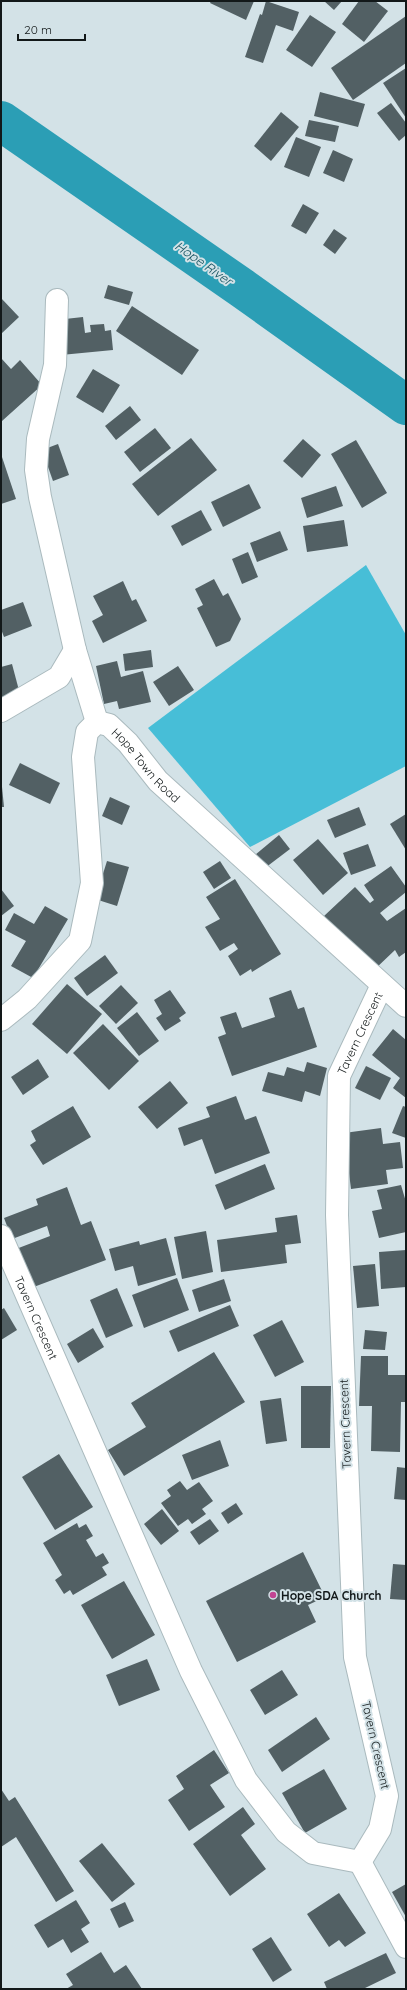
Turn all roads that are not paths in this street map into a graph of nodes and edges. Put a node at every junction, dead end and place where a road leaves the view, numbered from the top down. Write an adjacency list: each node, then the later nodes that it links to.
1 (57, 300): 2 (street)
2 (75, 650): 3 (street); 4 (street)
3 (1, 711)
4 (97, 722): 5 (street, Hope Town Road); 7 (street, Hope Town Road)
5 (382, 985): 6 (street, Hope Town Road); 9 (street, Tavern Crescent)
6 (406, 1006)
7 (1, 1020)
8 (1, 1236): 9 (street, Tavern Crescent)
9 (360, 1862): 10 (street)
10 (406, 1947)

